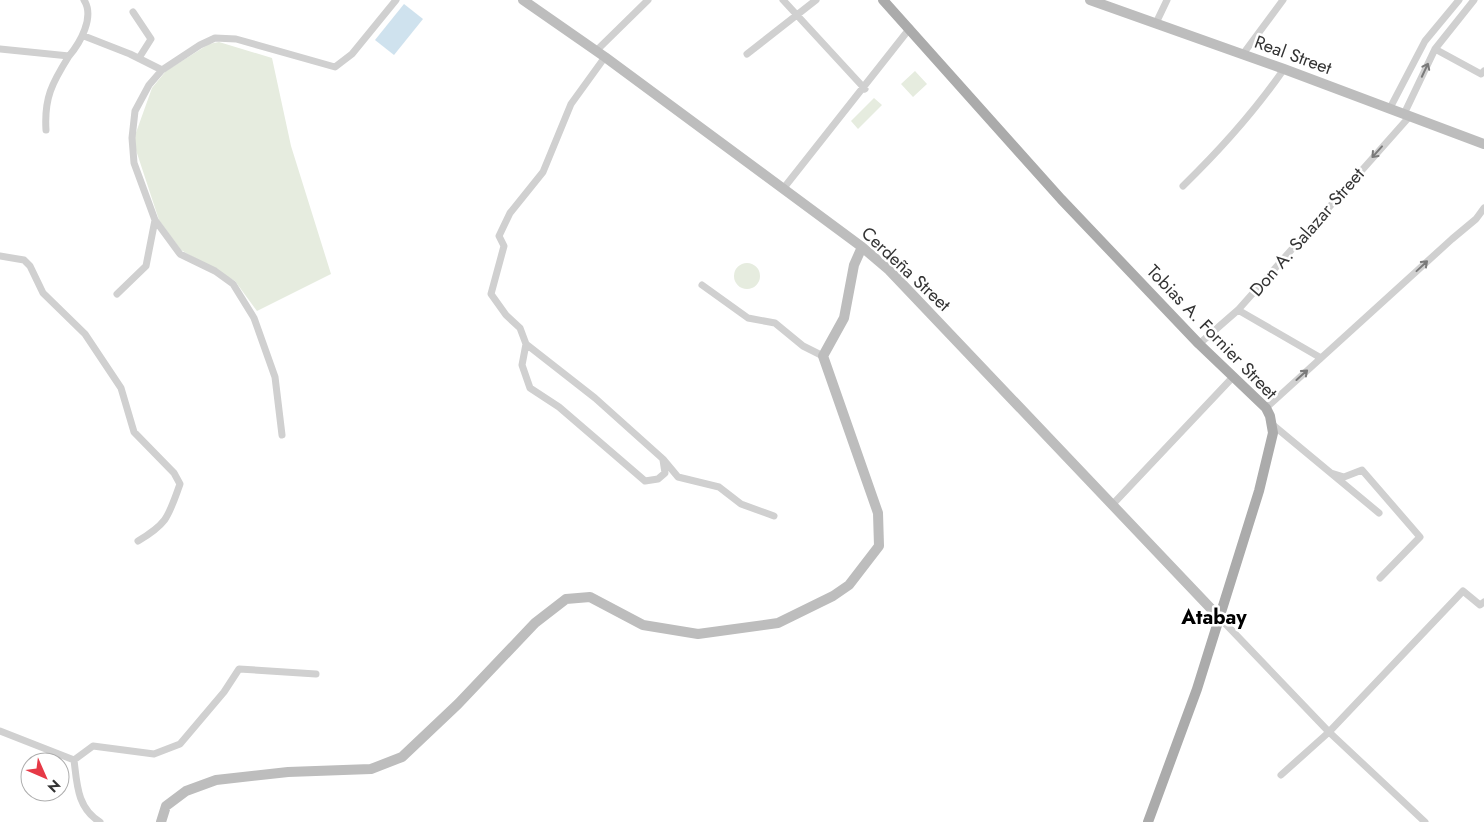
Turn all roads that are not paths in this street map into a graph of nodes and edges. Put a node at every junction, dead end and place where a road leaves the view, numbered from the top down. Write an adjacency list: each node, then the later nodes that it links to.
1 (84, 0): 18 (street)
2 (396, 0): 28 (street)
3 (524, 0): 21 (main road, Cerdeña Street)
4 (648, 0): 21 (street)
5 (783, 0): 15 (street)
6 (816, 0): 15 (street)
7 (883, 0): 17 (main road, Tobias A. Fornier Street)
8 (1090, 0): 13 (main road, Real Street)
9 (1168, 0): 16 (street)
10 (1282, 0): 23 (street)
11 (1459, 0): 31 (street)
12 (1474, 0): 20 (street, Don A. Salazar Street)
13 (1103, 2): 16 (main road, Real Street)
14 (133, 12): 26 (street)
15 (796, 16): 22 (street); 30 (street)
16 (1156, 23): 23 (main road, Real Street)
17 (910, 28): 30 (street); 45 (main road, Tobias A. Fornier Street)
18 (84, 36): 24 (street); 26 (street)
19 (0, 49): 24 (street)
20 (1435, 49): 29 (street); 32 (street, Don A. Salazar Street, one-way to 20)
21 (596, 51): 25 (main road, Cerdeña Street)
22 (747, 54)
23 (1243, 54): 27 (main road, Real Street)
24 (69, 56): 33 (street)
25 (605, 57): 36 (main road, Cerdeña Street); 44 (street)
26 (139, 58): 28 (street)
27 (1284, 68): 31 (main road, Real Street); 35 (street)
28 (162, 70): 38 (street)
29 (1483, 74)
30 (864, 89): 36 (street)
31 (1390, 108): 32 (main road, Real Street)
32 (1407, 115): 34 (main road, Real Street); 43 (street, Don A. Salazar Street, one-way to 43)
33 (46, 130)
34 (1484, 144)
35 (1183, 186)
36 (783, 189): 39 (main road, Cerdeña Street)
37 (1484, 208): 47 (street, one-way to 37)
38 (155, 220): 42 (street); 51 (street)
39 (862, 246): 46 (main road); 54 (main road, Cerdeña Street)
40 (0, 256): 57 (street)
41 (702, 285): 46 (street)
42 (117, 294)
43 (1238, 310): 45 (street, Don A. Salazar Street); 47 (street)
44 (526, 344): 52 (street); 52 (street)
45 (1200, 344): 48 (main road, Tobias A. Fornier Street)
46 (823, 356): 67 (main road)
47 (1321, 358): 49 (street, one-way to 47)
48 (1233, 377): 49 (main road, Tobias A. Fornier Street); 54 (street)
49 (1266, 408): 50 (main road, Tobias A. Fornier Street)
50 (1272, 425): 53 (street); 60 (main road, Tobias A. Fornier Street)
51 (282, 435)
52 (663, 459): 56 (street)
53 (1331, 473): 55 (street); 58 (street)
54 (1113, 504): 60 (main road, Cerdeña Street)
55 (1379, 513)
56 (774, 516)
57 (138, 541)
58 (1380, 578)
59 (1484, 602): 63 (street)
60 (1218, 616): 63 (street); 68 (main road, Tobias A. Fornier Street)
61 (316, 674): 64 (street)
62 (0, 731): 64 (street)
63 (1329, 732): 65 (street); 69 (street)
64 (74, 760): 66 (street)
65 (1281, 775)
66 (100, 822)
67 (158, 822)
68 (1148, 822)
69 (1425, 822)

